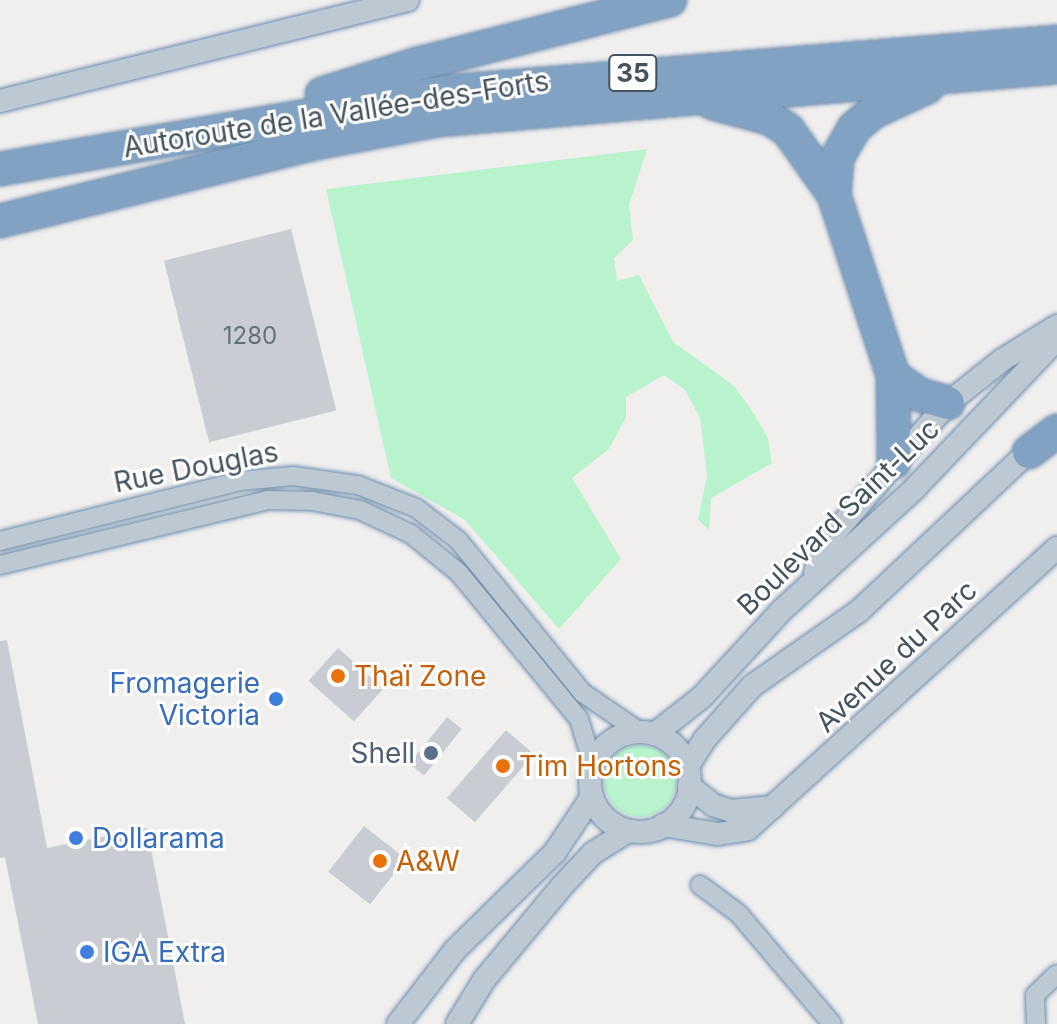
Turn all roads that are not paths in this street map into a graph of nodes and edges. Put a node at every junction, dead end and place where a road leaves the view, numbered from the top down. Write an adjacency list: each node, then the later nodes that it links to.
1 (408, 0): 7 (street)
2 (670, 0): 8 (highway)
3 (1057, 42): 8 (highway, Autoroute de la Vallée-des-Forts / 35)
4 (1057, 67): 5 (highway, Autoroute de la Vallée-des-Forts / 35)
5 (947, 78): 6 (highway, Autoroute de la Vallée-des-Forts / 35); 10 (highway)
6 (684, 97): 10 (highway); 11 (highway, Autoroute de la Vallée-des-Forts / 35)
7 (0, 101)
8 (212, 129): 9 (highway, Autoroute de la Vallée-des-Forts / 35)
9 (0, 169)
10 (834, 195): 14 (highway)
11 (0, 221)
12 (1057, 326): 15 (street)
13 (1057, 339): 23 (street, Boulevard Saint-Luc)
14 (893, 376): 15 (highway); 19 (highway)
15 (948, 403): 19 (street)
16 (1057, 421): 18 (street)
17 (1057, 431): 18 (highway)
18 (1029, 452): 26 (street)
19 (894, 462): 23 (street)
20 (0, 541): 24 (street, Rue Douglas)
21 (1057, 548): 28 (street, Avenue du Parc)
22 (0, 565): 25 (street, Rue Douglas)
23 (811, 581): 24 (street, Boulevard Saint-Luc)
24 (648, 733): 25 (street); 26 (street)
25 (593, 765): 27 (street)
26 (689, 776): 28 (street); 29 (street)
27 (591, 798): 30 (street); 33 (street)
28 (774, 807): 29 (street, Avenue du Parc)
29 (663, 825): 30 (street)
30 (627, 832): 34 (street)
31 (700, 885): 35 (street)
32 (1057, 974): 36 (street)
33 (398, 1024)
34 (457, 1024)
35 (832, 1024)
36 (1036, 1024)

